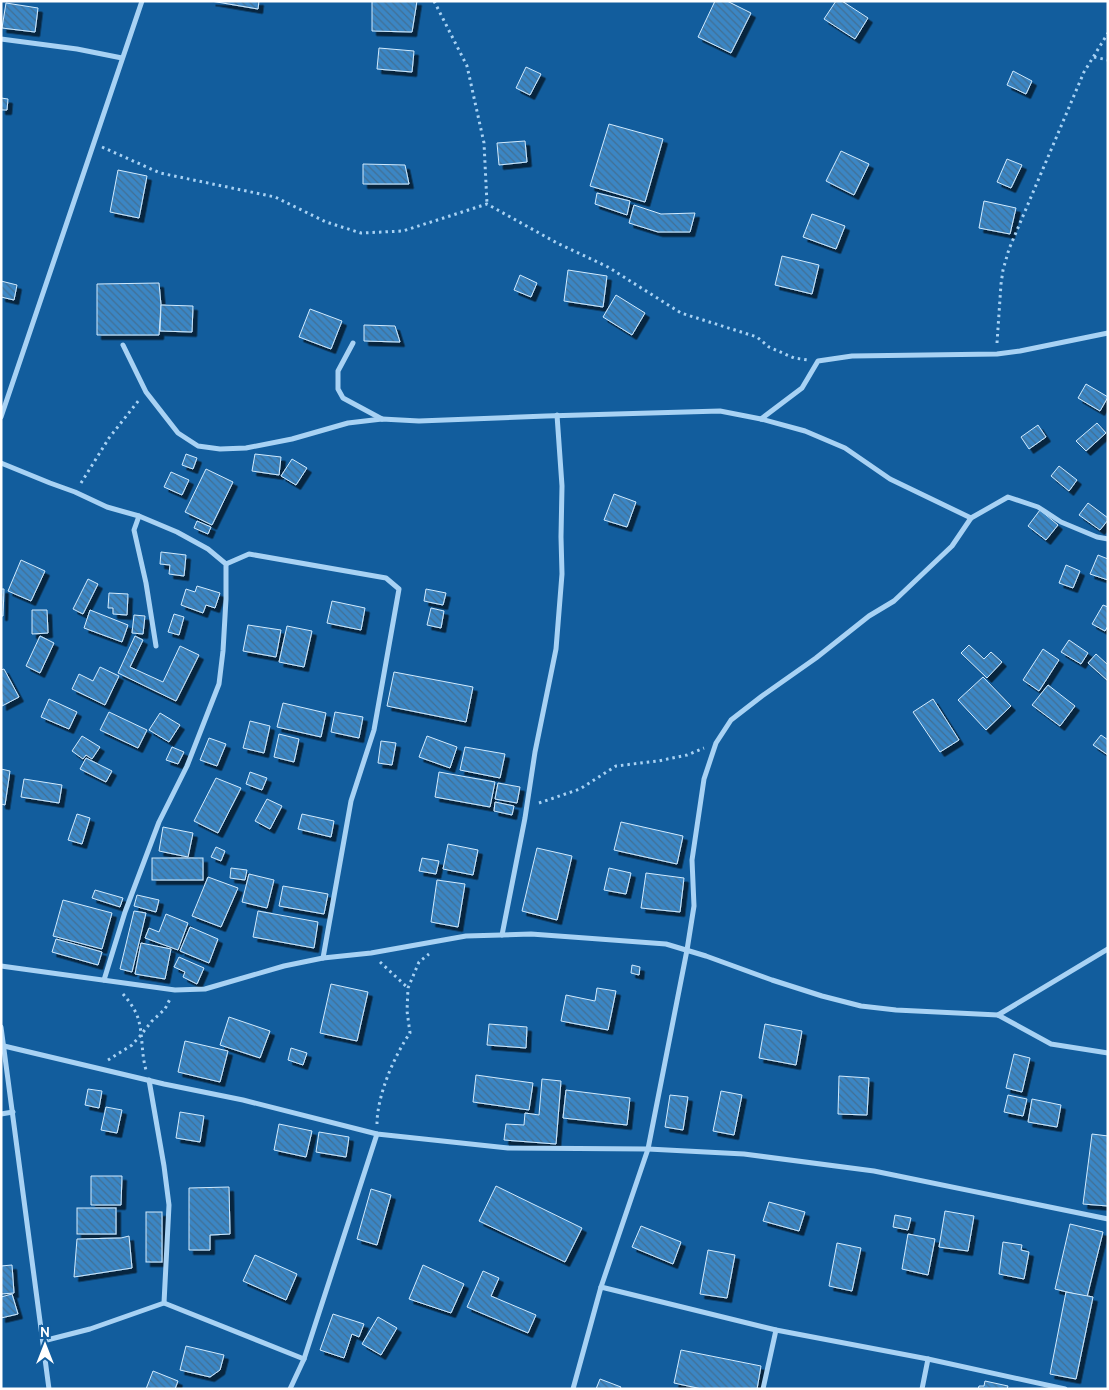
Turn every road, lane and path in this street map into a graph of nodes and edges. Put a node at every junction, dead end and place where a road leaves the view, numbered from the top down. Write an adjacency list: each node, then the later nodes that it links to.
1 (142, 1): 6 (street)
2 (434, 1): 9 (path)
3 (1108, 33): 5 (path)
4 (1, 39): 6 (street)
5 (1094, 57): 7 (path); 13 (path)
6 (122, 58): 8 (street)
7 (1108, 60)
8 (93, 142): 9 (path); 17 (street)
9 (487, 204): 14 (path)
10 (1108, 333): 13 (street)
11 (353, 343): 18 (street)
12 (123, 345): 15 (street)
13 (997, 354): 14 (street)
14 (818, 361): 19 (street)
15 (146, 392): 18 (street); 21 (path)
16 (557, 415): 18 (street); 19 (street); 28 (street)
17 (1, 417)
18 (382, 419)
19 (761, 419): 23 (street)
20 (1, 463): 21 (street)
21 (75, 492): 22 (street)
22 (139, 516): 25 (street); 26 (street)
23 (971, 518): 24 (street); 27 (street)
24 (1108, 540)
25 (226, 564): 34 (street); 36 (street)
26 (156, 646)
27 (716, 743): 28 (path); 32 (street)
28 (525, 818): 29 (street)
29 (502, 935): 30 (street); 32 (street)
30 (449, 939): 33 (street); 38 (path)
31 (1108, 949): 40 (street)
32 (687, 950): 40 (street); 50 (street)
33 (371, 953): 34 (street); 38 (path)
34 (323, 958): 39 (street)
35 (1, 966): 36 (street)
36 (104, 980): 37 (street)
37 (113, 982): 39 (street); 42 (path)
38 (408, 988): 49 (path)
39 (175, 990): 42 (path)
40 (998, 1015): 44 (street)
41 (1, 1027): 43 (street)
42 (140, 1036): 45 (path); 46 (path)
43 (4, 1046): 45 (street); 47 (street)
44 (1108, 1054)
45 (94, 1067): 46 (street)
46 (149, 1080): 49 (street); 53 (street)
47 (13, 1112): 48 (street); 55 (street)
48 (1, 1114)
49 (377, 1134): 50 (street); 56 (street)
50 (648, 1150): 51 (street); 52 (street)
51 (1108, 1219)
52 (601, 1287): 54 (street); 60 (street)
53 (164, 1303): 55 (street); 56 (street)
54 (776, 1330): 57 (street); 61 (street)
55 (43, 1341): 58 (street)
56 (304, 1359): 59 (street)
57 (928, 1360): 62 (street); 63 (street)
58 (49, 1389)
59 (290, 1389)
60 (573, 1389)
61 (763, 1389)
62 (922, 1389)
63 (1066, 1389)

